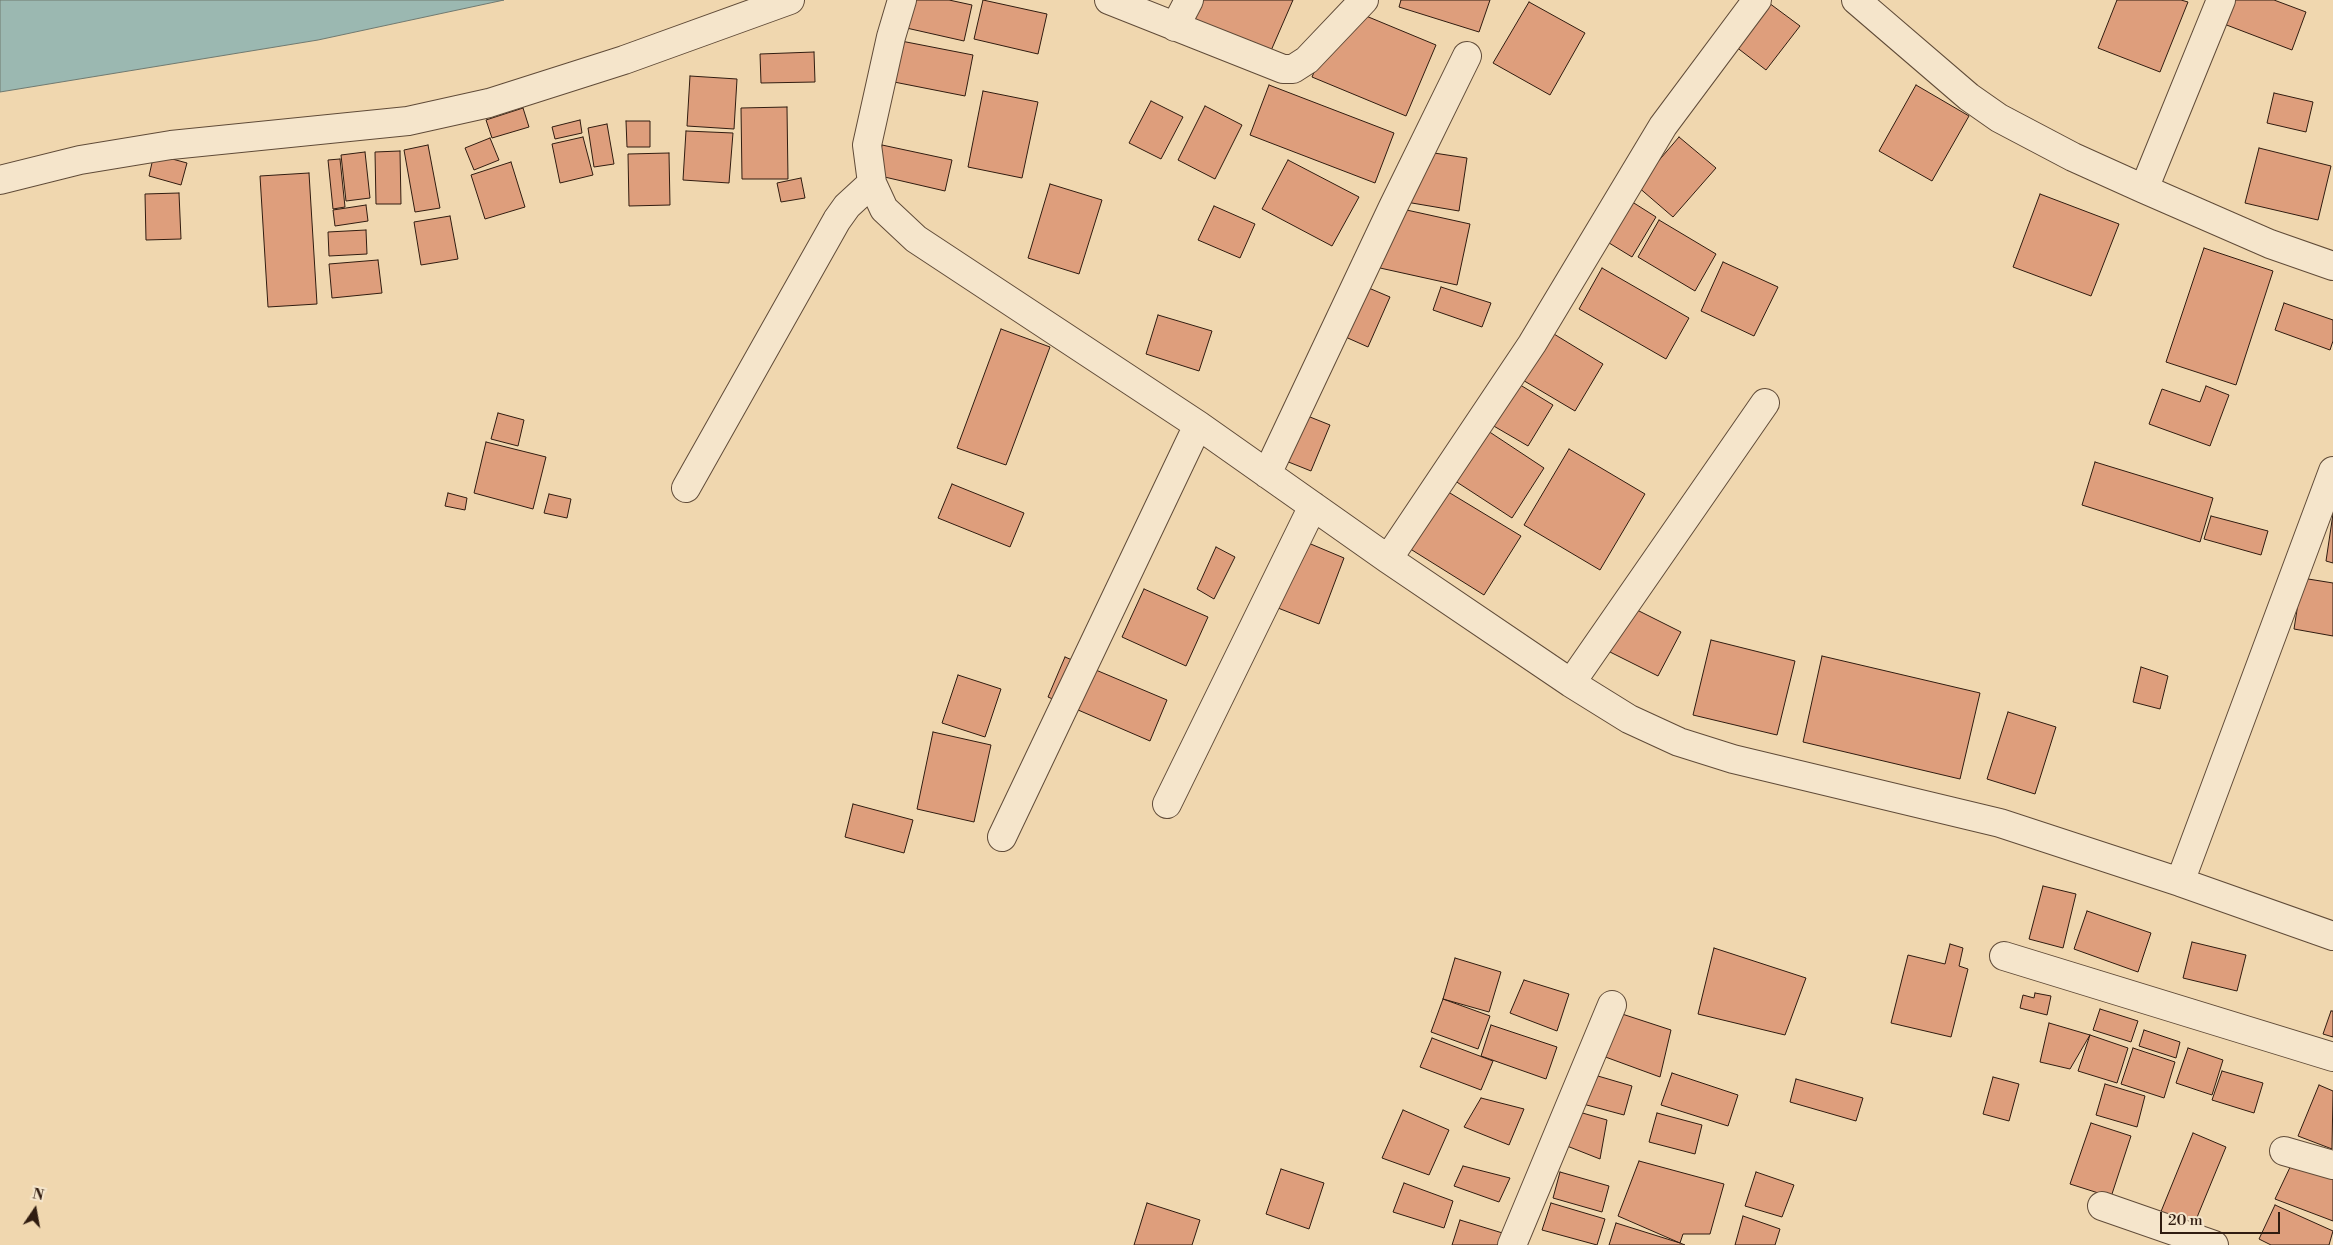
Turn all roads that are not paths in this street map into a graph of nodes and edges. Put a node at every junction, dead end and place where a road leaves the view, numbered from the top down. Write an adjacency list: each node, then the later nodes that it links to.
1 (790, 0): 11 (street)
2 (902, 0): 12 (street)
3 (1109, 0): 9 (street)
4 (1189, 0): 9 (street)
5 (1364, 0): 9 (street)
6 (1757, 0): 21 (street)
7 (1856, 0): 13 (street)
8 (2221, 0): 13 (street)
9 (1175, 26)
10 (1468, 56): 18 (street)
11 (0, 180)
12 (872, 183): 16 (street); 19 (street)
13 (2144, 188): 14 (street)
14 (2333, 266)
15 (1765, 403): 22 (street)
16 (1198, 425): 18 (street); 24 (street)
17 (2333, 471): 25 (street)
18 (1267, 474): 20 (street)
19 (686, 488)
20 (1313, 506): 21 (street); 23 (street)
21 (1388, 559): 22 (street)
22 (1571, 683): 25 (street)
23 (1167, 804)
24 (1002, 837)
25 (2180, 882): 26 (street)
26 (2333, 936)
27 (2004, 956): 29 (street)
28 (1612, 1005): 33 (street)
29 (2333, 1057)
30 (2284, 1151): 31 (street)
31 (2333, 1164)
32 (2102, 1206): 34 (street)
33 (1512, 1245)
34 (2214, 1245)

